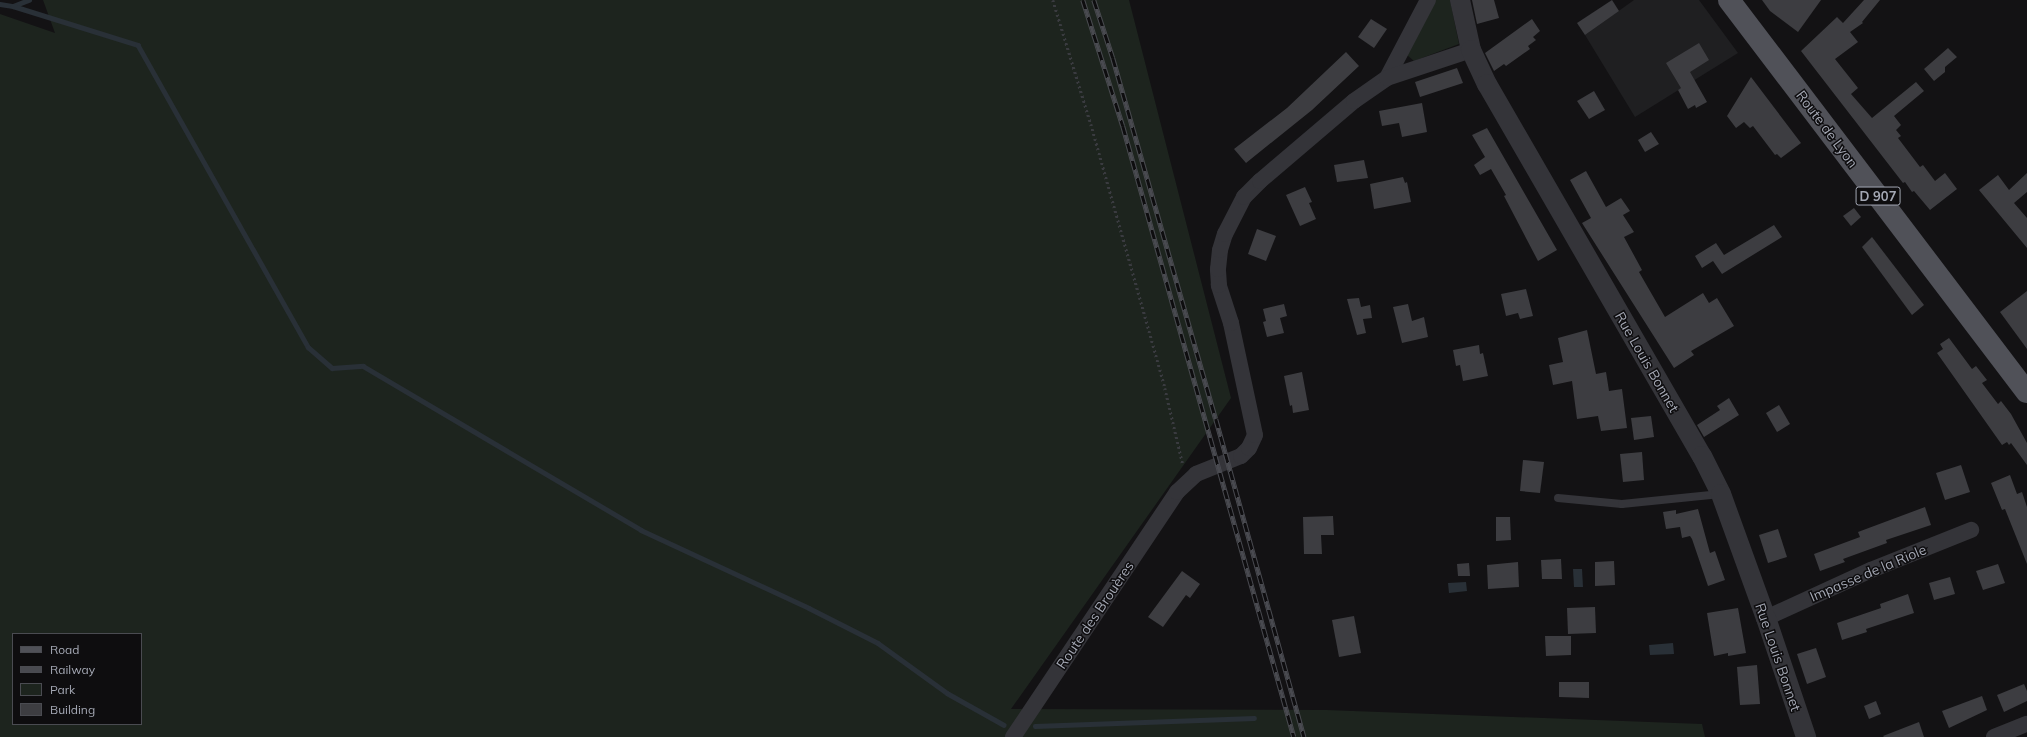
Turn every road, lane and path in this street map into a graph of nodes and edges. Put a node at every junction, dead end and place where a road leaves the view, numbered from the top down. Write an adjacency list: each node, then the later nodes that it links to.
1 (1053, 0): 8 (path)
2 (1428, 0): 6 (street)
3 (1460, 0): 5 (street, Rue Louis Bonnet)
4 (1729, 0): 7 (main road, Route de Lyon / D 907)
5 (1471, 50): 6 (street); 9 (street, Rue Louis Bonnet)
6 (1387, 78): 8 (street)
7 (2027, 392)
8 (1182, 487): 14 (street, Route des Brouères)
9 (1721, 494): 10 (lane); 12 (street, Rue Louis Bonnet)
10 (1558, 498)
11 (1971, 530): 12 (street, Impasse de la Riole)
12 (1766, 618): 15 (street, Rue Louis Bonnet)
13 (2027, 724): 16 (street)
14 (1013, 737)
15 (1806, 737)
16 (1994, 737)

